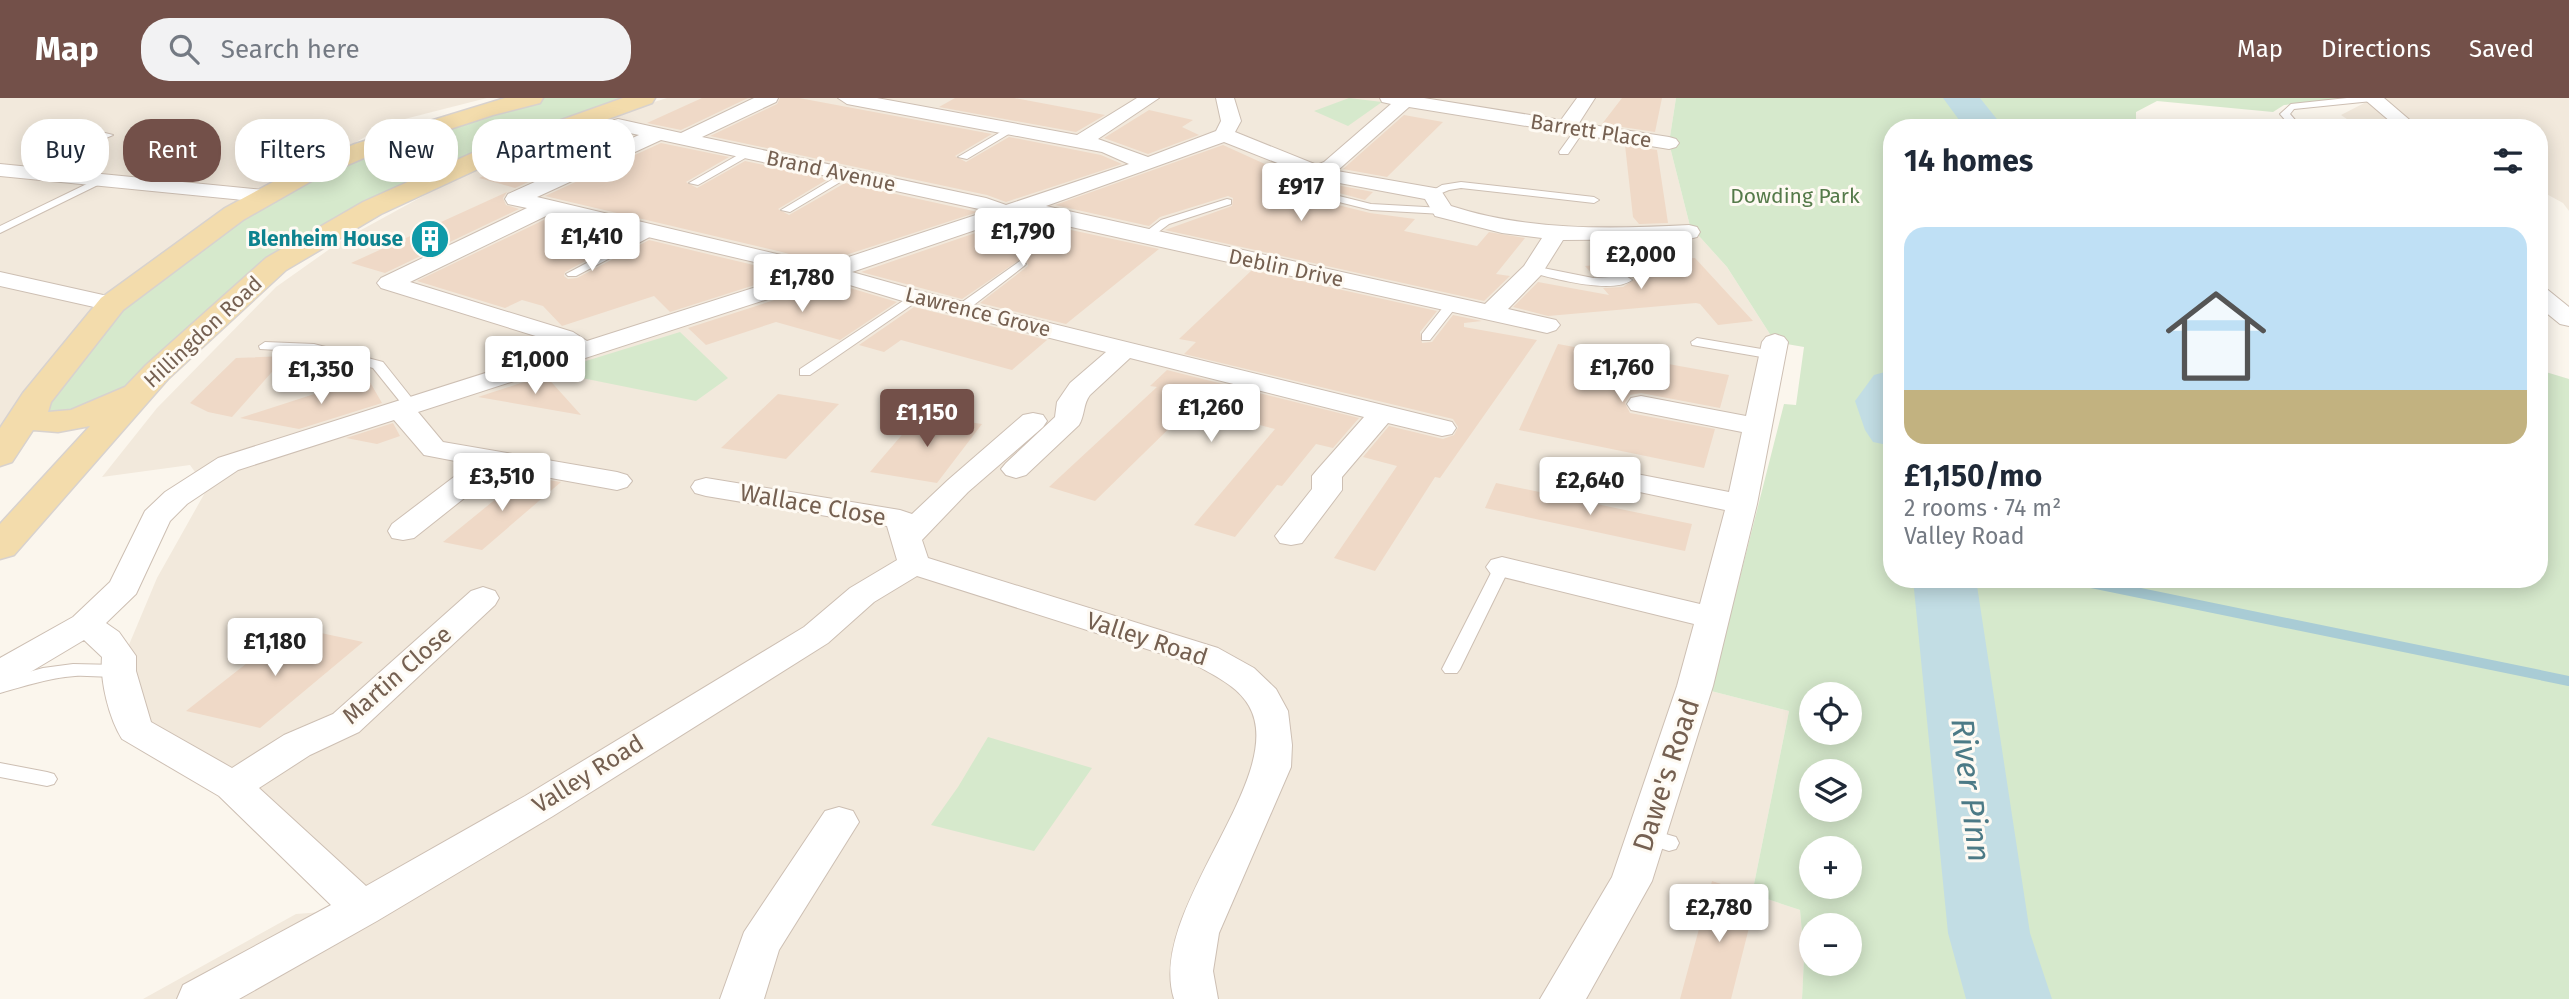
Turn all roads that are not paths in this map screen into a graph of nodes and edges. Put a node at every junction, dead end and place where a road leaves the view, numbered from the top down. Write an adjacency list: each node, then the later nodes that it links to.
1 (532, 98): 28 (main road)
2 (644, 98): 61 (main road, Hillingdon Road)
3 (769, 98): 17 (street)
4 (847, 98): 14 (street)
5 (1150, 98): 18 (street)
6 (1224, 98): 16 (street)
7 (1586, 98): 12 (street)
8 (2372, 98): 10 (lane); 11 (street)
9 (1395, 99): 12 (street, Barrett Place); 24 (street)
10 (2290, 119)
11 (2399, 119)
12 (1573, 128): 19 (street, Barrett Place); 20 (lane)
13 (635, 129): 15 (street, Brand Avenue)
14 (1010, 130): 18 (street); 22 (lane)
15 (658, 134): 17 (street, Brand Avenue); 33 (street, Lawrence Grove)
16 (1224, 135): 23 (street); 24 (street)
17 (682, 139): 21 (street, Brand Avenue)
18 (1080, 142): 23 (street)
19 (1669, 143)
20 (1564, 152)
21 (749, 153): 25 (street, Brand Avenue); 27 (lane)
22 (964, 157)
23 (1148, 164): 34 (street)
24 (1317, 172): 32 (street)
25 (848, 175): 34 (street, Brand Avenue); 35 (lane)
26 (99, 182): 28 (street); 36 (lane)
27 (694, 183)
28 (263, 196): 49 (main road)
29 (1327, 197): 32 (lane)
30 (1594, 200): 32 (lane)
31 (1227, 202): 40 (lane)
32 (1437, 202): 39 (street)
33 (547, 207): 37 (street, Lawrence Grove); 59 (street)
34 (1015, 209): 40 (street, Deblin Drive); 44 (street)
35 (786, 210)
36 (0, 230)
37 (655, 231): 43 (lane); 44 (street, Lawrence Grove)
38 (1689, 232): 39 (street)
39 (1556, 234): 42 (street)
40 (1145, 237): 50 (street, Deblin Drive)
41 (1020, 264): 51 (lane)
42 (1532, 270): 46 (lane); 52 (street)
43 (572, 274)
44 (821, 274): 47 (street, Lawrence Grove); 59 (street)
45 (0, 279): 49 (street)
46 (1626, 280)
47 (915, 297): 51 (street, Lawrence Grove); 62 (lane)
48 (2548, 302): 53 (street)
49 (113, 304): 63 (main road)
50 (1452, 304): 52 (street, Deblin Drive); 55 (lane)
51 (962, 309): 58 (street, Lawrence Grove)
52 (1491, 312): 54 (street, Deblin Drive)
53 (2569, 319)
54 (1547, 324)
55 (1426, 337)
56 (1697, 342): 60 (lane)
57 (265, 346): 65 (lane)
58 (1126, 348): 66 (street, Lawrence Grove); 72 (street)
59 (583, 349): 65 (street)
60 (1774, 349): 68 (street, Dawe's Road)
61 (158, 372): 63 (main road); 79 (main road, Hillingdon Road)
62 (805, 372)
63 (35, 400): 70 (main road)
64 (1641, 404): 68 (street)
65 (406, 407): 71 (street); 84 (street)
66 (1383, 412): 69 (street, Lawrence Grove); 78 (street)
67 (1033, 421): 80 (street, Valley Road)
68 (1757, 427): 76 (street, Dawe's Road)
69 (1442, 428)
70 (0, 455)
71 (495, 460): 74 (street); 77 (street)
72 (1016, 469)
73 (1620, 480): 76 (street)
74 (617, 481)
75 (706, 487): 80 (street, Wallace Close)
76 (1742, 504): 83 (street, Dawe's Road)
77 (403, 531)
78 (1291, 536)
79 (0, 547)
80 (910, 551): 95 (street, Valley Road); 98 (street, Valley Road)
81 (1502, 567): 83 (street); 87 (lane)
82 (484, 598): 93 (street, Martin Close)
83 (1714, 618): 99 (street, Dawe's Road)
84 (85, 625): 85 (street); 88 (street)
85 (40, 649): 86 (street); 89 (street)
86 (0, 658)
87 (1451, 670)
88 (118, 671): 90 (lane); 93 (street)
89 (0, 674)
90 (0, 687)
91 (1, 771): 92 (lane)
92 (47, 779)
93 (233, 786): 95 (street)
94 (839, 822): 97 (street)
95 (362, 909): 96 (street, Valley Road)
96 (199, 999)
97 (742, 999)
98 (1196, 999)
99 (1562, 999)

